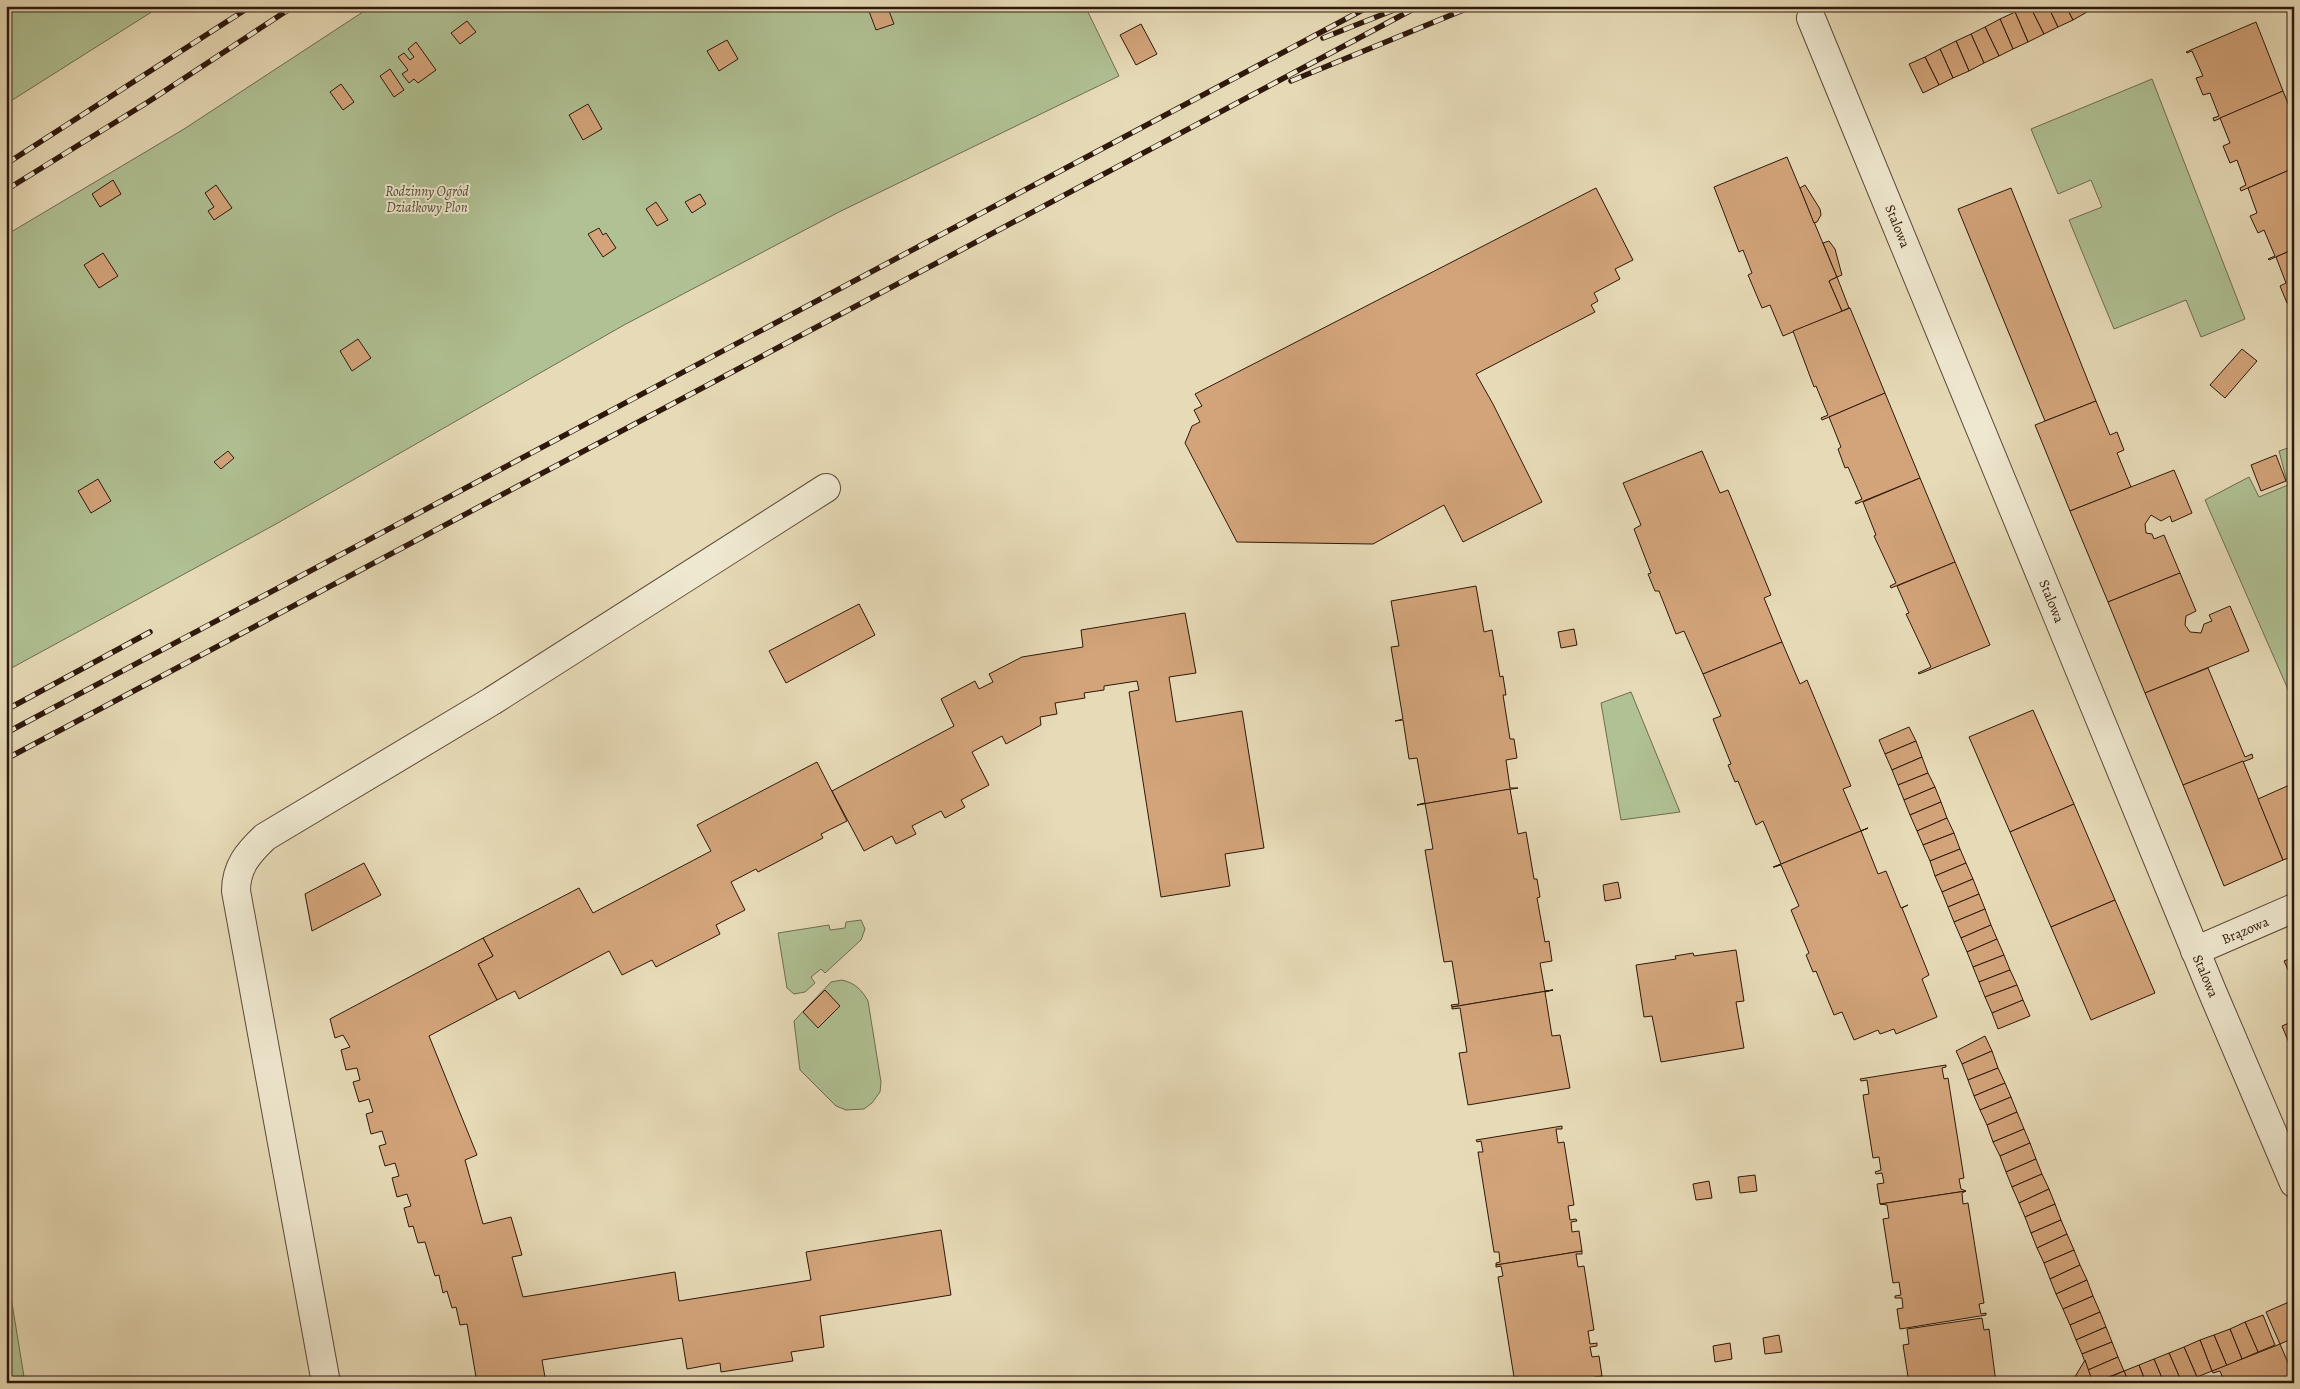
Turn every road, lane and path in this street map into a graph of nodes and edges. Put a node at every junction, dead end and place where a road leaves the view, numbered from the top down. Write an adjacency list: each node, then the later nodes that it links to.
1 (1811, 18): 4 (street, Stalowa)
2 (826, 488): 6 (street)
3 (2294, 908): 4 (street, Brązowa)
4 (2195, 951): 5 (street, Stalowa)
5 (2294, 1184)
6 (326, 1383)

